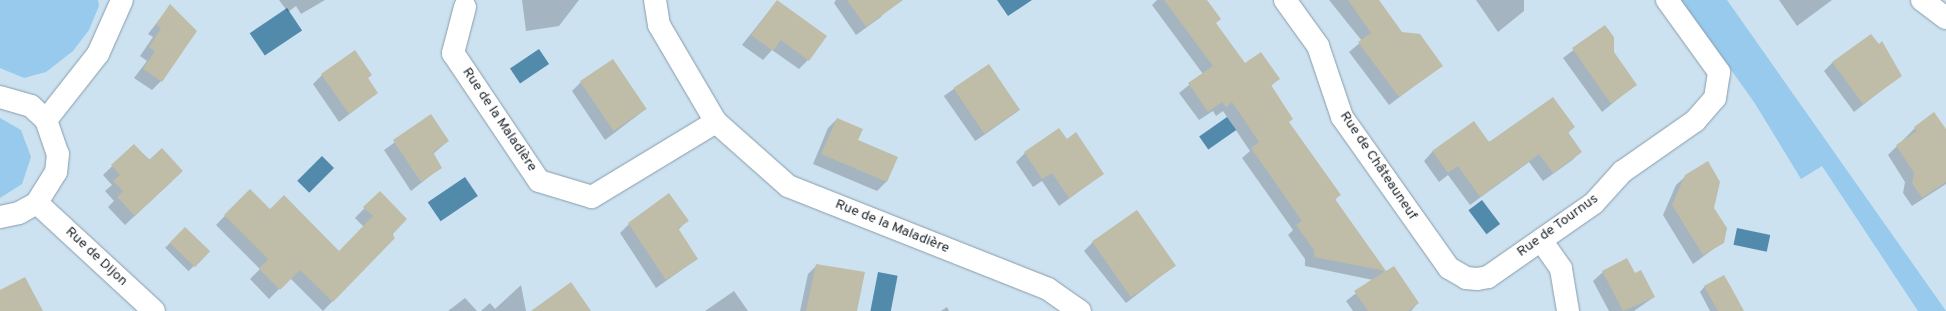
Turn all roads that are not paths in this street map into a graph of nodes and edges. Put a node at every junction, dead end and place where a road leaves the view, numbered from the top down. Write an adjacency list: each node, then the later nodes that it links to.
1 (122, 0): 9 (street)
2 (655, 0): 10 (street, Rue de la Maladière)
3 (1285, 0): 14 (street, Rue de Châteauneuf)
4 (1667, 0): 13 (street, Rue de Tournus)
5 (1922, 0): 7 (street)
6 (465, 7): 10 (street, Rue de la Maladière)
7 (1946, 18)
8 (0, 97): 9 (street)
9 (46, 120): 11 (street)
10 (716, 122): 16 (street, Rue de la Maladière)
11 (37, 202): 12 (street); 15 (street, Rue de Dijon)
12 (0, 217)
13 (1541, 240): 14 (street, Rue de Tournus); 17 (street)
14 (1466, 278)
15 (154, 311)
16 (1080, 311)
17 (1568, 311)

